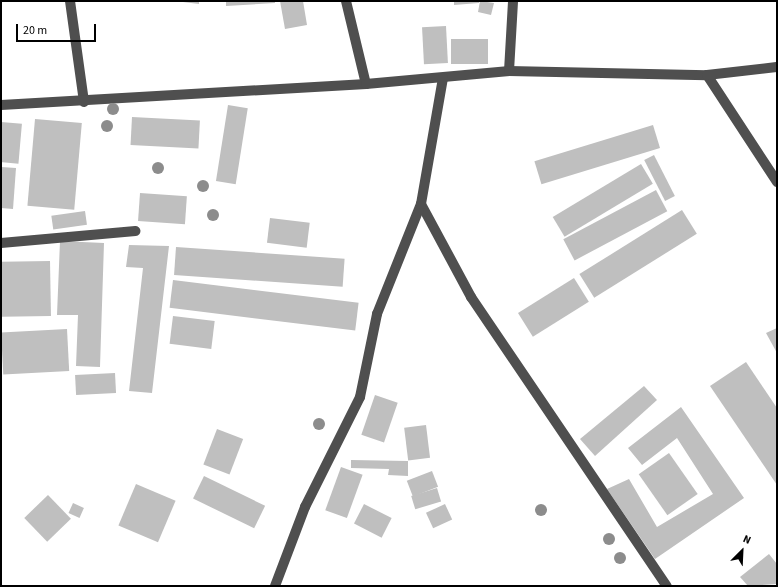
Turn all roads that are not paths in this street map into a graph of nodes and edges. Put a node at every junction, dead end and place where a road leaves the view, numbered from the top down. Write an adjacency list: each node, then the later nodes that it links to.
1 (70, 1): 9 (street)
2 (346, 1): 8 (street)
3 (513, 1): 5 (street)
4 (777, 67): 6 (street)
5 (509, 71): 6 (street); 7 (street)
6 (707, 75): 11 (street)
7 (443, 78): 8 (street); 12 (street)
8 (366, 84): 9 (street)
9 (84, 102): 10 (street)
10 (1, 105)
11 (777, 182)
12 (421, 204): 15 (street); 16 (street)
13 (135, 231): 14 (street)
14 (1, 243)
15 (276, 586)
16 (667, 586)

